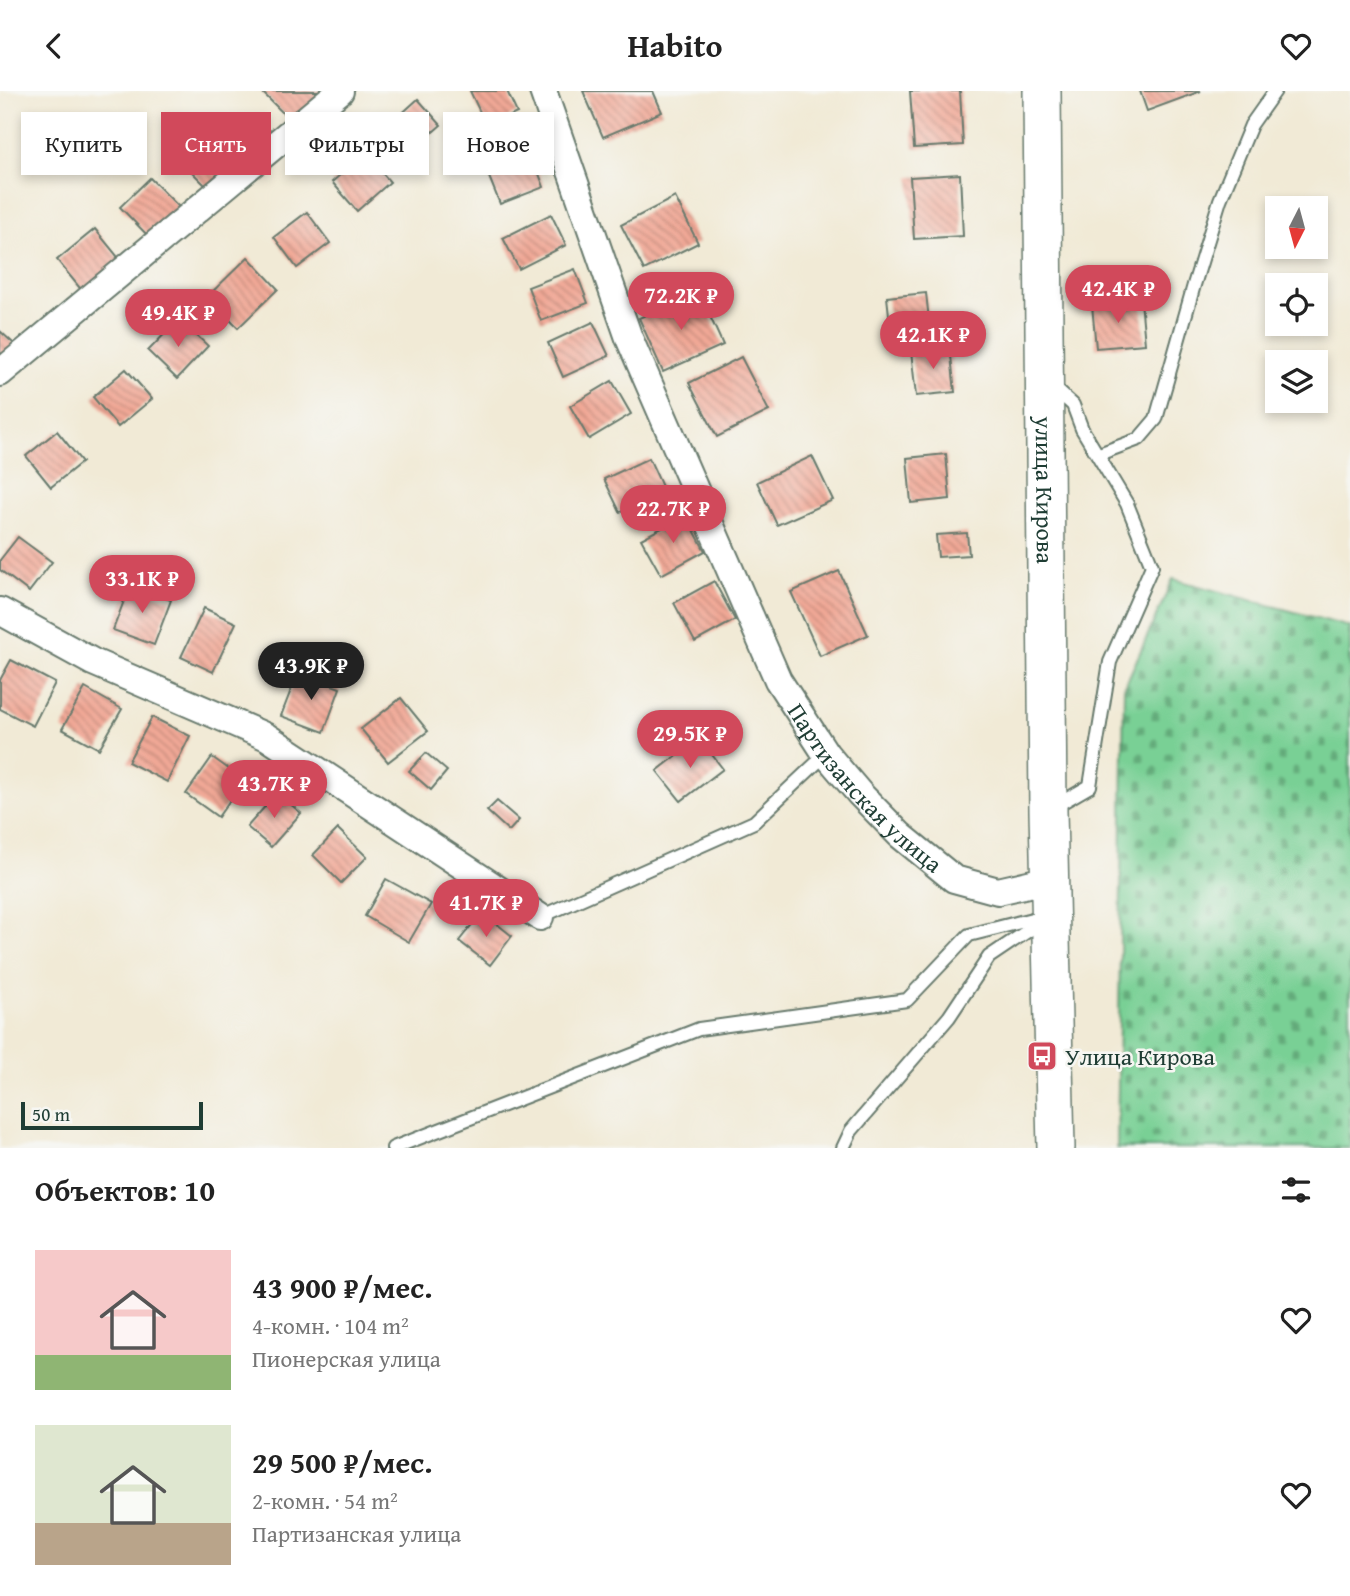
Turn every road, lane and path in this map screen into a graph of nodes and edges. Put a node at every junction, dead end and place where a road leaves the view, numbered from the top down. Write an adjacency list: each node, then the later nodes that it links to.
1 (340, 91): 5 (street)
2 (543, 91): 9 (street, Партизанская улица)
3 (1041, 91): 6 (main road, улица Кирова)
4 (1275, 91): 7 (lane)
5 (0, 373)
6 (1044, 379): 7 (lane); 10 (main road, улица Кирова)
7 (1099, 454): 10 (lane)
8 (0, 611): 12 (street)
9 (826, 754): 11 (street, Партизанская улица); 12 (lane)
10 (1048, 811): 11 (main road, улица Кирова)
11 (1051, 895): 13 (lane); 14 (lane); 15 (main road, улица Кирова)
12 (540, 916)
13 (393, 1148)
14 (843, 1148)
15 (1056, 1148)

